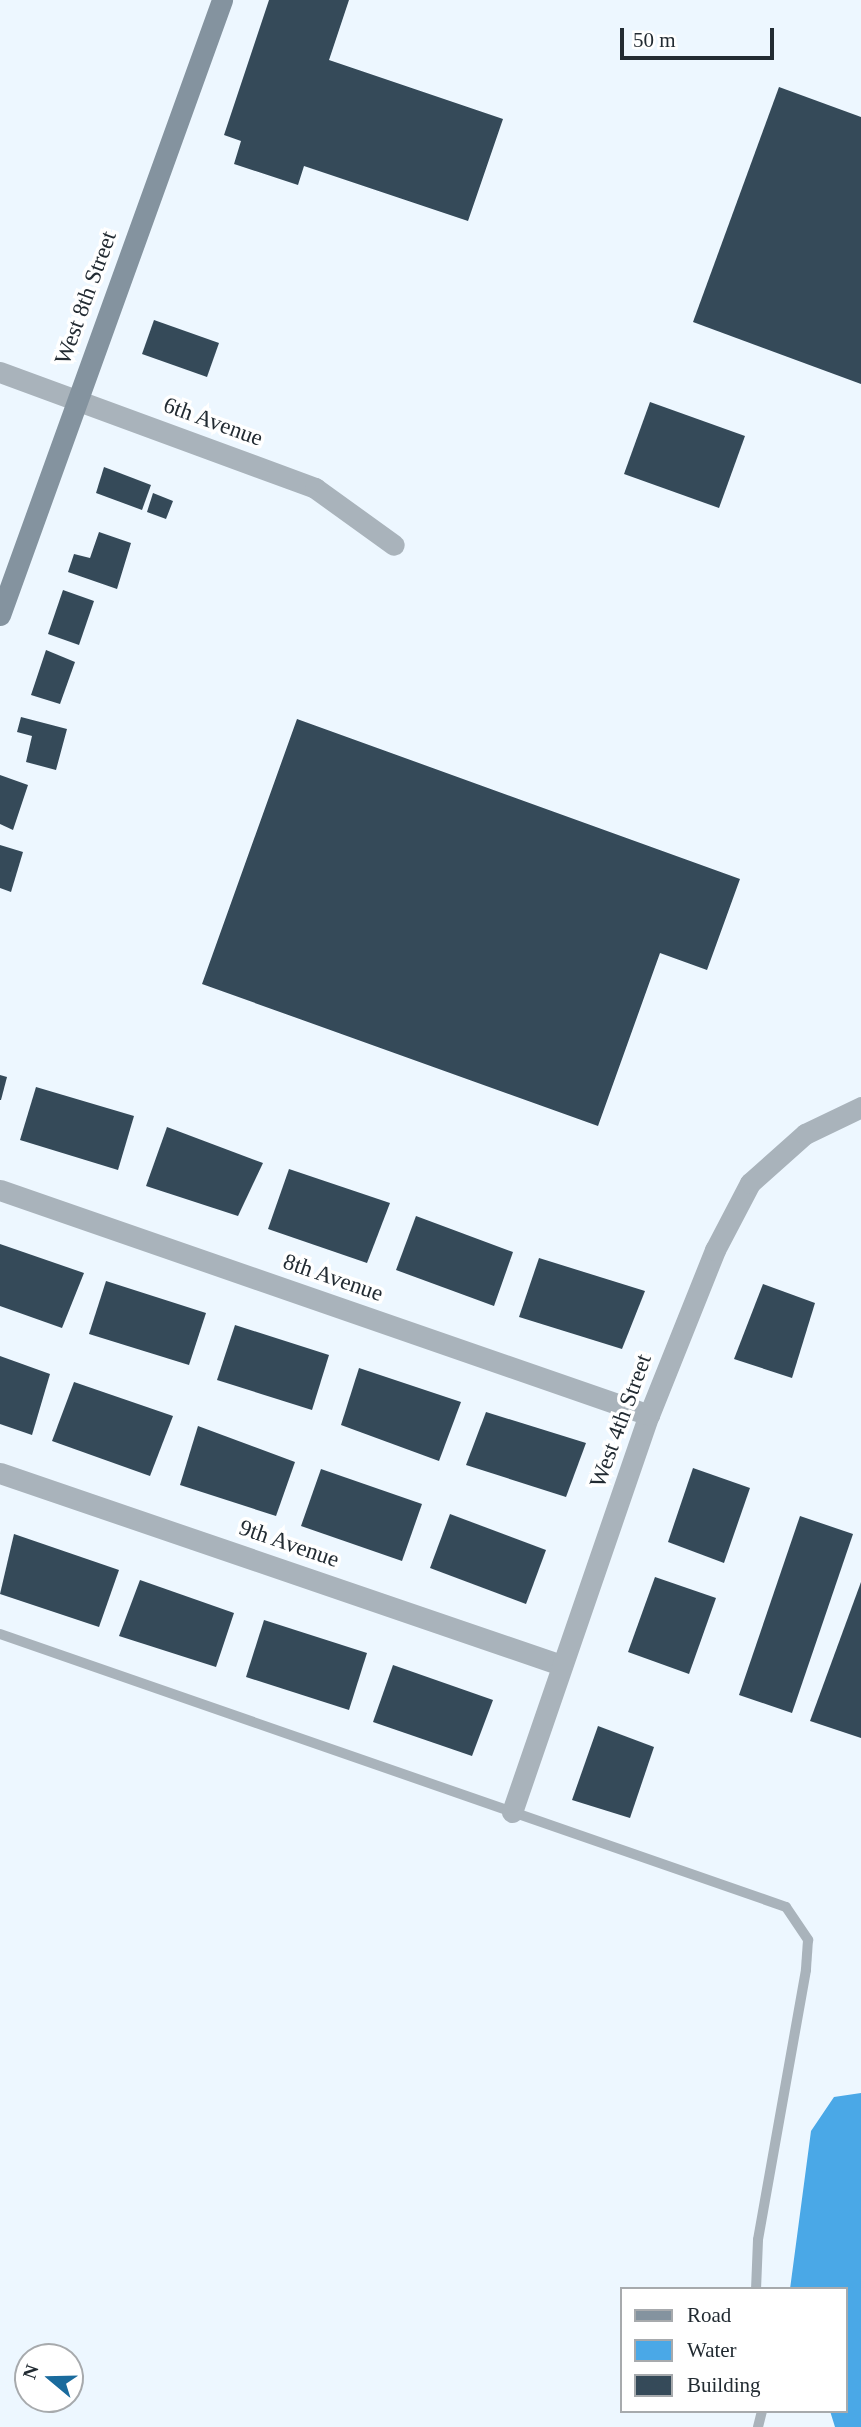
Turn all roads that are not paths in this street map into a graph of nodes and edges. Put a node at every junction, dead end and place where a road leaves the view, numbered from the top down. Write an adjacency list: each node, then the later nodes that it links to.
1 (222, 0): 3 (street, West 8th Street)
2 (0, 372): 3 (street, 6th Avenue)
3 (77, 400): 4 (street, 6th Avenue); 5 (street, West 8th Street)
4 (394, 545)
5 (0, 615)
6 (861, 1107): 8 (street, West 4th Street)
7 (0, 1190): 8 (street, 8th Avenue)
8 (649, 1415): 11 (street, West 4th Street)
9 (0, 1473): 11 (street, 9th Avenue)
10 (0, 1634): 12 (lane)
11 (561, 1665): 12 (street, West 4th Street)
12 (512, 1812): 13 (lane)
13 (756, 2287)

